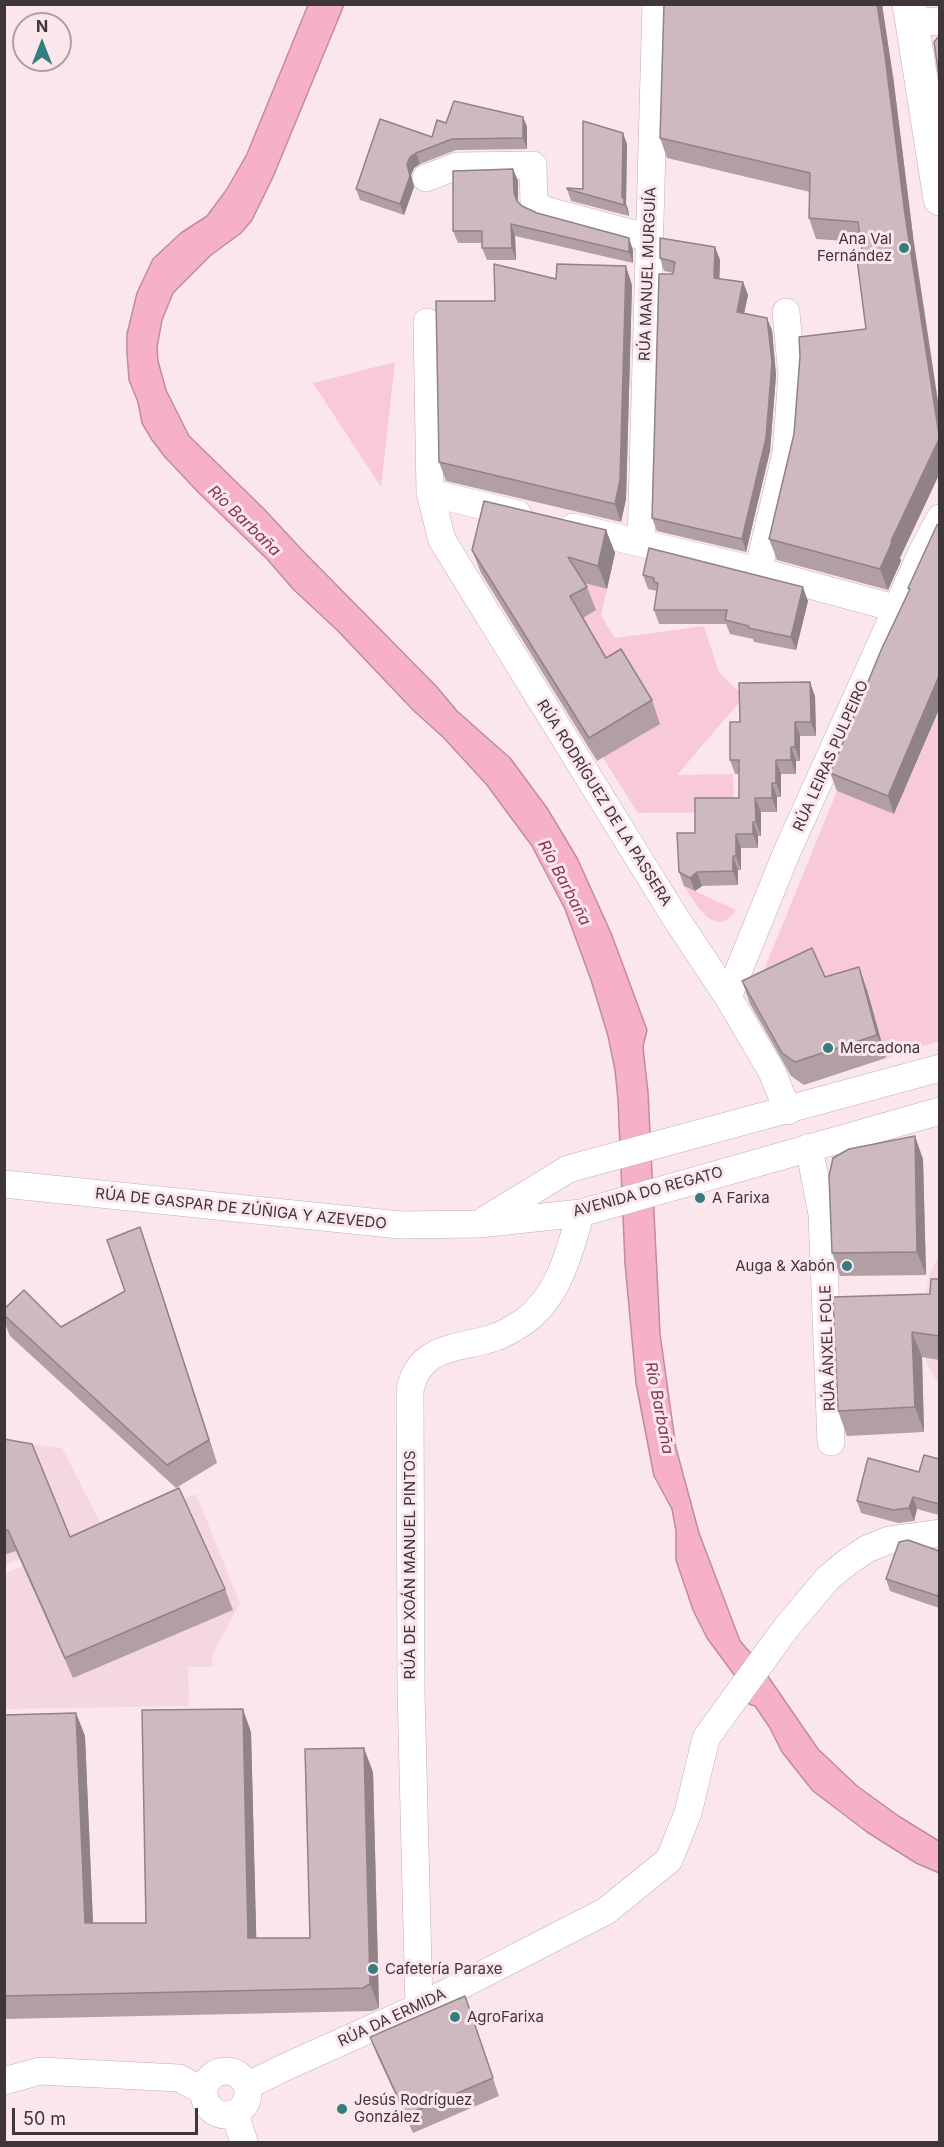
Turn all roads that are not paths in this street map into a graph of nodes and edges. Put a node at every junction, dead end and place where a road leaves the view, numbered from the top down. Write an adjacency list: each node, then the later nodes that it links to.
1 (656, 4): 5 (street, RÚA MANUEL MURGUÍA)
2 (920, 16): 4 (street)
3 (426, 178): 5 (street)
4 (939, 199)
5 (649, 238): 10 (street, RÚA MANUEL MURGUÍA)
6 (786, 312): 11 (street)
7 (427, 322): 8 (street, RÚA RODRÍGUEZ DE LA PASSERA)
8 (430, 493): 10 (street); 13 (street, RÚA RODRÍGUEZ DE LA PASSERA)
9 (939, 518): 12 (street, RÚA LEIRAS PULPEIRO)
10 (641, 543): 11 (street)
11 (759, 571): 12 (street)
12 (898, 609): 13 (street, RÚA LEIRAS PULPEIRO)
13 (728, 997): 16 (street, RÚA RODRÍGUEZ DE LA PASSERA)
14 (939, 1068): 16 (street)
15 (939, 1110): 17 (street, AVENIDA DO REGATO)
16 (788, 1111): 20 (street)
17 (809, 1147): 19 (street, AVENIDA DO REGATO); 21 (street, RÚA ÁNXEL FOLE)
18 (4, 1184): 20 (street, RÚA DE GASPAR DE ZÚÑIGA Y AZEVEDO)
19 (581, 1213): 20 (street, AVENIDA DO REGATO); 23 (street, RÚA DE XOÁN MANUEL PINTOS)
20 (479, 1224)
21 (831, 1442)
22 (939, 1533): 23 (street, RÚA DA ERMIDA)
23 (419, 2007): 25 (street, RÚA DA ERMIDA)
24 (4, 2081): 26 (street)
25 (248, 2086): 26 (street); 27 (street)
26 (203, 2091): 27 (street)
27 (234, 2114): 28 (street)
28 (244, 2142)

